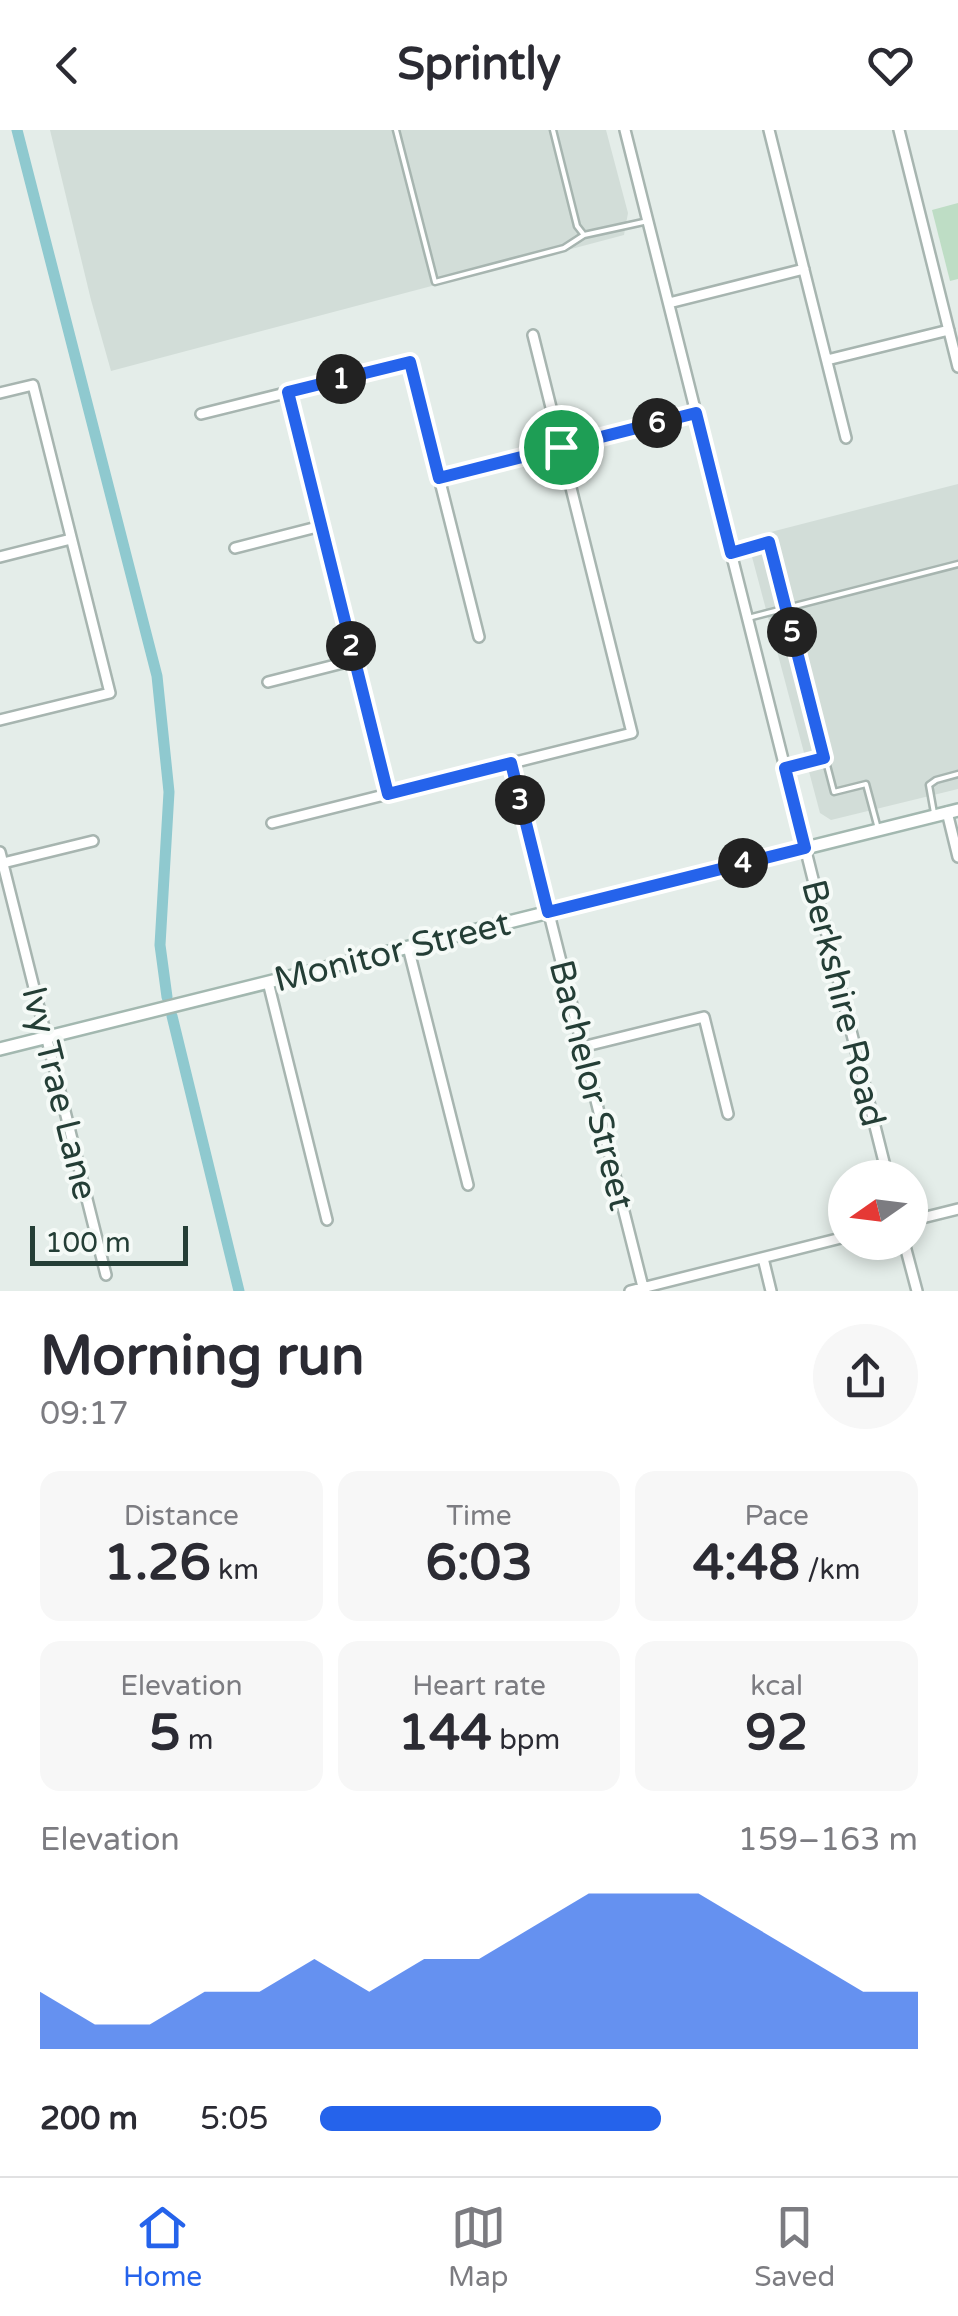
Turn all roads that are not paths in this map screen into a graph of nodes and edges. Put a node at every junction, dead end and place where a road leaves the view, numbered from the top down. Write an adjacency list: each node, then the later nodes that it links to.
1 (396, 130): 7 (lane)
2 (553, 130): 7 (lane)
3 (625, 130): 6 (street, Berkshire Road)
4 (769, 130): 8 (street)
5 (899, 130): 10 (street)
6 (648, 220): 7 (lane); 9 (street, Berkshire Road)
7 (584, 235)
8 (804, 269): 9 (street); 12 (street)
9 (669, 303): 16 (street, Berkshire Road)
10 (949, 330): 12 (street); 13 (street)
11 (532, 335): 19 (street)
12 (827, 360): 18 (street)
13 (958, 367)
14 (288, 392): 17 (street); 20 (street); 21 (street)
15 (0, 393): 22 (street)
16 (696, 413): 19 (street); 24 (street, Berkshire Road)
17 (201, 414)
18 (846, 438)
19 (561, 447): 20 (street); 34 (street)
20 (439, 478): 29 (street)
21 (321, 526): 23 (street); 30 (street)
22 (71, 539): 25 (street); 32 (street)
23 (234, 548)
24 (731, 553): 27 (lane); 28 (street, Berkshire Road)
25 (0, 557)
26 (958, 564): 27 (lane)
27 (786, 608): 28 (lane); 33 (lane)
28 (748, 618): 35 (street, Berkshire Road)
29 (479, 638)
30 (355, 660): 31 (street); 37 (street)
31 (268, 682)
32 (0, 720)
33 (824, 758): 35 (lane); 40 (lane)
34 (511, 763): 37 (street); 46 (street, Bachelor Street)
35 (785, 768): 42 (street, Berkshire Road)
36 (958, 774): 38 (lane)
37 (388, 794): 39 (street)
38 (946, 812): 40 (street, Monitor Street); 44 (street)
39 (272, 823)
40 (878, 830): 42 (street, Monitor Street)
41 (93, 841): 45 (street)
42 (805, 848): 46 (street, Monitor Street); 53 (street, Berkshire Road)
43 (0, 852): 45 (street, Ivy Trae Lane)
44 (958, 857)
45 (3, 864): 49 (street, Ivy Trae Lane)
46 (548, 912): 47 (street, Monitor Street); 50 (street, Bachelor Street)
47 (408, 947): 48 (street, Monitor Street); 54 (street)
48 (268, 982): 49 (street, Monitor Street); 57 (street)
49 (46, 1037): 51 (street, Monitor Street); 61 (street, Ivy Trae Lane)
50 (582, 1048): 52 (street); 62 (street, Bachelor Street)
51 (0, 1049)
52 (728, 1114)
53 (883, 1160)
54 (468, 1185)
55 (958, 1209): 56 (street)
56 (928, 1216)
57 (328, 1220)
58 (828, 1241): 59 (street)
59 (763, 1258): 62 (street); 64 (street)
60 (908, 1260): 65 (street)
61 (106, 1275)
62 (643, 1289): 63 (street)
63 (630, 1291)
64 (772, 1291)
65 (916, 1291)

